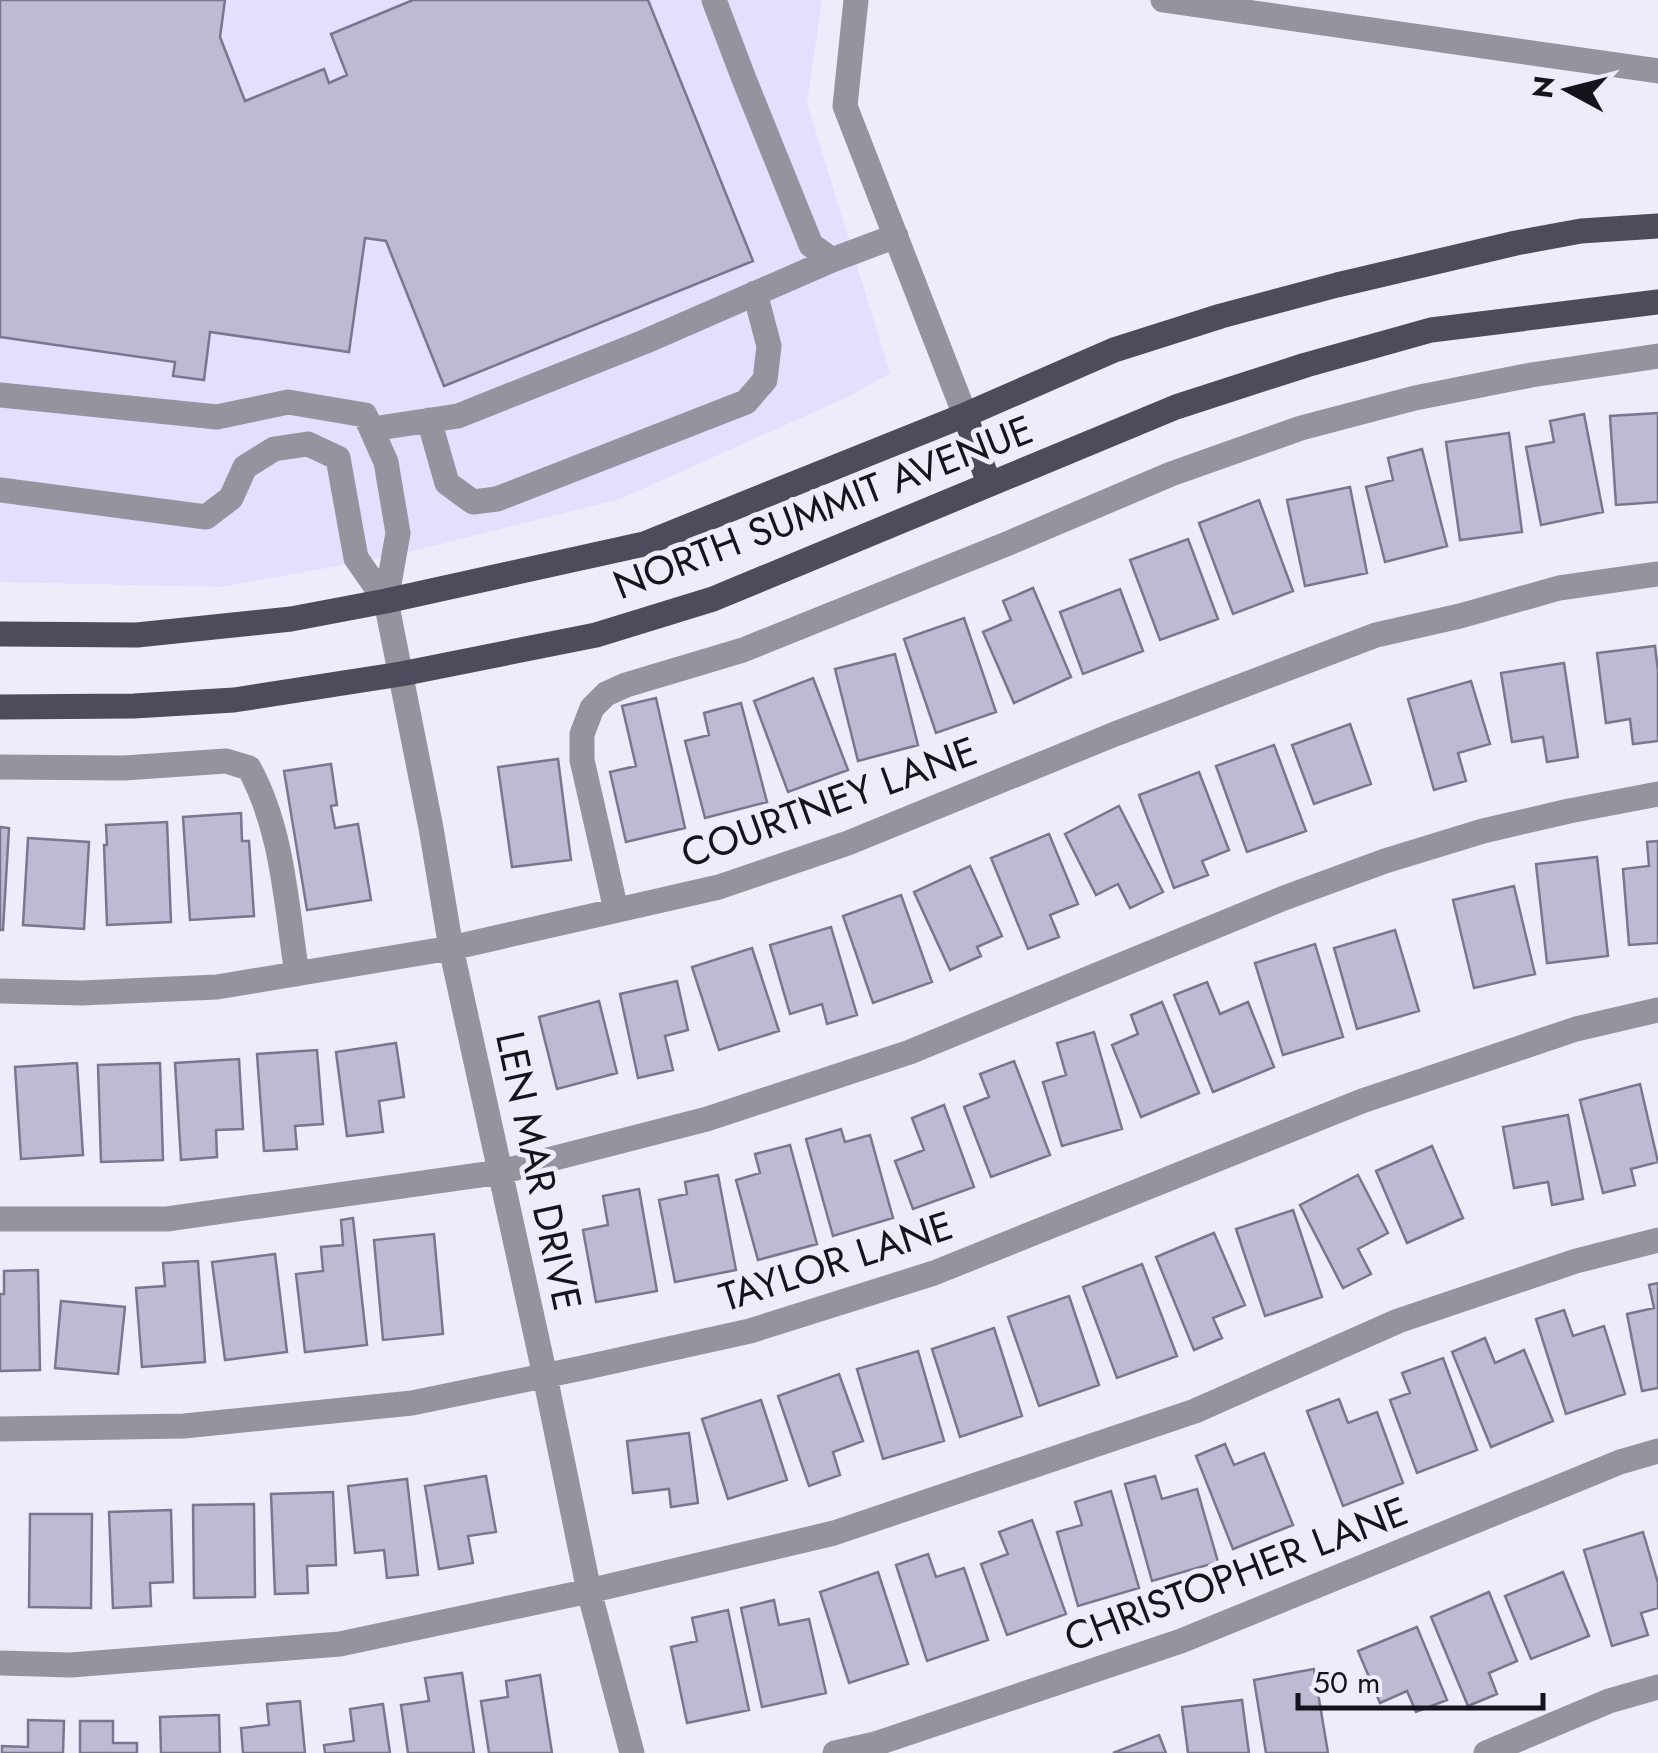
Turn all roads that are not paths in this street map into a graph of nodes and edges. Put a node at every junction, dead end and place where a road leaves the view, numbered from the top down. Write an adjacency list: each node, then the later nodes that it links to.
1 (714, 0): 7 (street)
2 (856, 0): 6 (street)
3 (1163, 0): 4 (street)
4 (1658, 71)
5 (1658, 226): 12 (main road, NORTH SUMMIT AVENUE)
6 (896, 236): 7 (street); 12 (street)
7 (832, 260): 8 (street)
8 (755, 293): 13 (street); 13 (street)
9 (1658, 302): 15 (main road, NORTH SUMMIT AVENUE)
10 (1658, 356): 24 (street)
11 (0, 395): 14 (street)
12 (966, 415): 15 (main road); 18 (main road, NORTH SUMMIT AVENUE)
13 (430, 420): 14 (street)
14 (372, 429): 18 (street)
15 (989, 484): 20 (main road, NORTH SUMMIT AVENUE)
16 (0, 490): 18 (street)
17 (1658, 574): 24 (street, COURTNEY LANE)
18 (386, 602): 19 (main road, NORTH SUMMIT AVENUE); 20 (street, LEN MAR DRIVE)
19 (0, 634)
20 (401, 674): 21 (main road, NORTH SUMMIT AVENUE); 25 (street, LEN MAR DRIVE)
21 (0, 707)
22 (0, 767): 26 (street)
23 (1658, 794): 29 (street)
24 (616, 910): 25 (street, COURTNEY LANE)
25 (451, 948): 26 (street, COURTNEY LANE); 29 (street, LEN MAR DRIVE)
26 (297, 974): 27 (street, COURTNEY LANE)
27 (0, 991)
28 (1658, 1010): 32 (street, TAYLOR LANE)
29 (500, 1172): 30 (street); 32 (street, LEN MAR DRIVE)
30 (0, 1219)
31 (1658, 1240): 35 (street)
32 (546, 1376): 33 (street, TAYLOR LANE); 35 (street, LEN MAR DRIVE)
33 (0, 1429)
34 (1658, 1451): 39 (street, CHRISTOPHER LANE)
35 (590, 1590): 36 (street); 38 (street, LEN MAR DRIVE)
36 (0, 1663)
37 (1658, 1686): 40 (street)
38 (632, 1753)
39 (835, 1753)
40 (1486, 1753)

